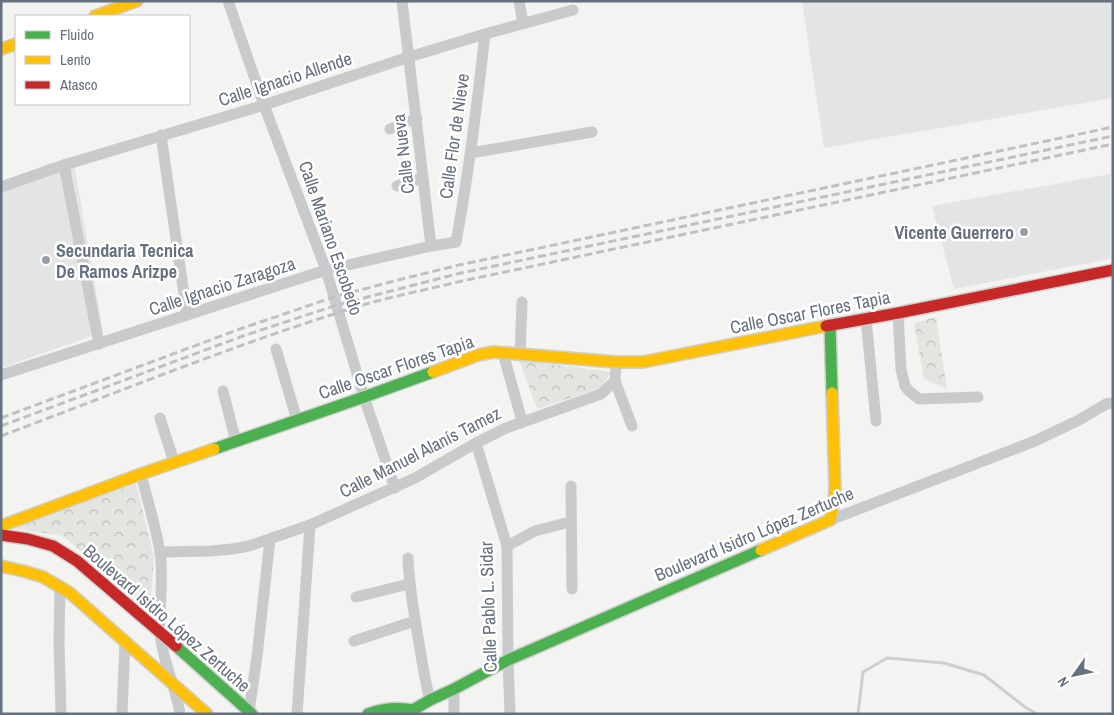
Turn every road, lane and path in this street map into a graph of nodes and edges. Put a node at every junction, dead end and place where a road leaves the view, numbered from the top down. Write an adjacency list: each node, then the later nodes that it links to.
1 (137, 1): 6 (street)
2 (228, 1): 12 (street, Calle Mariano Escobedo)
3 (402, 1): 11 (street, Calle Nueva)
4 (519, 1): 7 (street)
5 (573, 10): 7 (street, Calle Ignacio Allende)
6 (98, 15)
7 (523, 23): 8 (street, Calle Ignacio Allende)
8 (485, 34): 11 (street, Calle Ignacio Allende); 17 (street, Calle Flor de Nieve)
9 (15, 44): 10 (street)
10 (1, 49)
11 (409, 57): 12 (street, Calle Ignacio Allende); 13 (street, Calle Nueva)
12 (264, 105): 16 (street, Calle Ignacio Allende); 24 (street, Calle Mariano Escobedo)
13 (417, 118): 14 (street); 19 (street, Calle Nueva)
14 (390, 129)
15 (592, 132): 17 (street)
16 (161, 135): 18 (street, Calle Ignacio Allende); 28 (street)
17 (471, 153): 22 (street, Calle Flor de Nieve)
18 (64, 165): 21 (street, Calle Ignacio Allende); 31 (street)
19 (423, 178): 20 (street); 23 (street, Calle Nueva)
20 (396, 186)
21 (1, 188)
22 (456, 242): 23 (street, Calle Ignacio Zaragoza)
23 (430, 246): 24 (street, Calle Ignacio Zaragoza)
24 (326, 270): 28 (street, Calle Ignacio Zaragoza); 39 (street, Calle Mariano Escobedo)
25 (1113, 270): 27 (street, Calle Oscar Flores Tapia)
26 (522, 302): 34 (street)
27 (898, 313): 29 (street, Calle Oscar Flores Tapia); 40 (street)
28 (187, 315): 31 (street, Calle Ignacio Zaragoza)
29 (866, 318): 30 (street, Calle Oscar Flores Tapia); 44 (street)
30 (830, 325): 35 (street, Calle Oscar Flores Tapia); 53 (street)
31 (99, 344): 36 (street, Calle Ignacio Zaragoza)
32 (276, 349): 43 (street)
33 (502, 353): 34 (street, Calle Oscar Flores Tapia); 39 (street, Calle Oscar Flores Tapia); 45 (street)
34 (520, 354): 35 (street, Calle Oscar Flores Tapia)
35 (616, 362): 37 (street)
36 (1, 375)
37 (615, 381): 45 (street, Calle Manuel Alanís Tamez); 46 (street)
38 (223, 391): 47 (street)
39 (364, 397): 43 (street, Calle Oscar Flores Tapia); 52 (street, Calle Mariano Escobedo)
40 (978, 397)
41 (1113, 403): 53 (street, Boulevard Isidro López Zertuche)
42 (160, 418): 49 (street)
43 (297, 420): 47 (street, Calle Oscar Flores Tapia)
44 (876, 421)
45 (522, 422): 48 (street, Calle Manuel Alanís Tamez)
46 (632, 426)
47 (236, 442): 49 (street, Calle Oscar Flores Tapia)
48 (476, 443): 52 (street, Calle Manuel Alanís Tamez); 59 (street, Calle Pablo L. Sidar)
49 (174, 462): 50 (street, Calle Oscar Flores Tapia)
50 (141, 474): 56 (street, Calle Oscar Flores Tapia); 60 (street)
51 (571, 486): 54 (street)
52 (394, 488): 55 (street, Calle Manuel Alanís Tamez)
53 (830, 520): 71 (street, Boulevard Isidro López Zertuche)
54 (570, 522): 59 (street); 65 (street)
55 (310, 525): 58 (street, Calle Manuel Alanís Tamez); 81 (street)
56 (1, 526)
57 (1, 535): 68 (street, Boulevard Isidro López Zertuche)
58 (270, 539): 60 (street, Calle Manuel Alanís Tamez); 76 (street)
59 (507, 546): 71 (street, Calle Pablo L. Sidar)
60 (160, 552): 68 (street)
61 (408, 558): 63 (street)
62 (1, 566): 64 (street)
63 (409, 584): 66 (street); 67 (street)
64 (60, 585): 69 (street); 77 (street)
65 (572, 589)
66 (356, 597)
67 (415, 621): 70 (street); 74 (street)
68 (160, 632): 72 (street); 76 (street, Boulevard Isidro López Zertuche)
69 (125, 641): 72 (street); 78 (street)
70 (354, 641)
71 (508, 660): 73 (street, Boulevard Isidro López Zertuche); 84 (street, Calle Pablo L. Sidar)
72 (173, 684): 79 (street); 80 (street)
73 (454, 689): 74 (street, Boulevard Isidro López Zertuche); 83 (street)
74 (430, 700): 75 (street, Boulevard Isidro López Zertuche)
75 (412, 712): 82 (street, Boulevard Isidro López Zertuche)
76 (250, 713)
77 (61, 714)
78 (122, 714)
79 (180, 714)
80 (207, 714)
81 (297, 714)
82 (368, 714)
83 (454, 714)
84 (510, 714)

